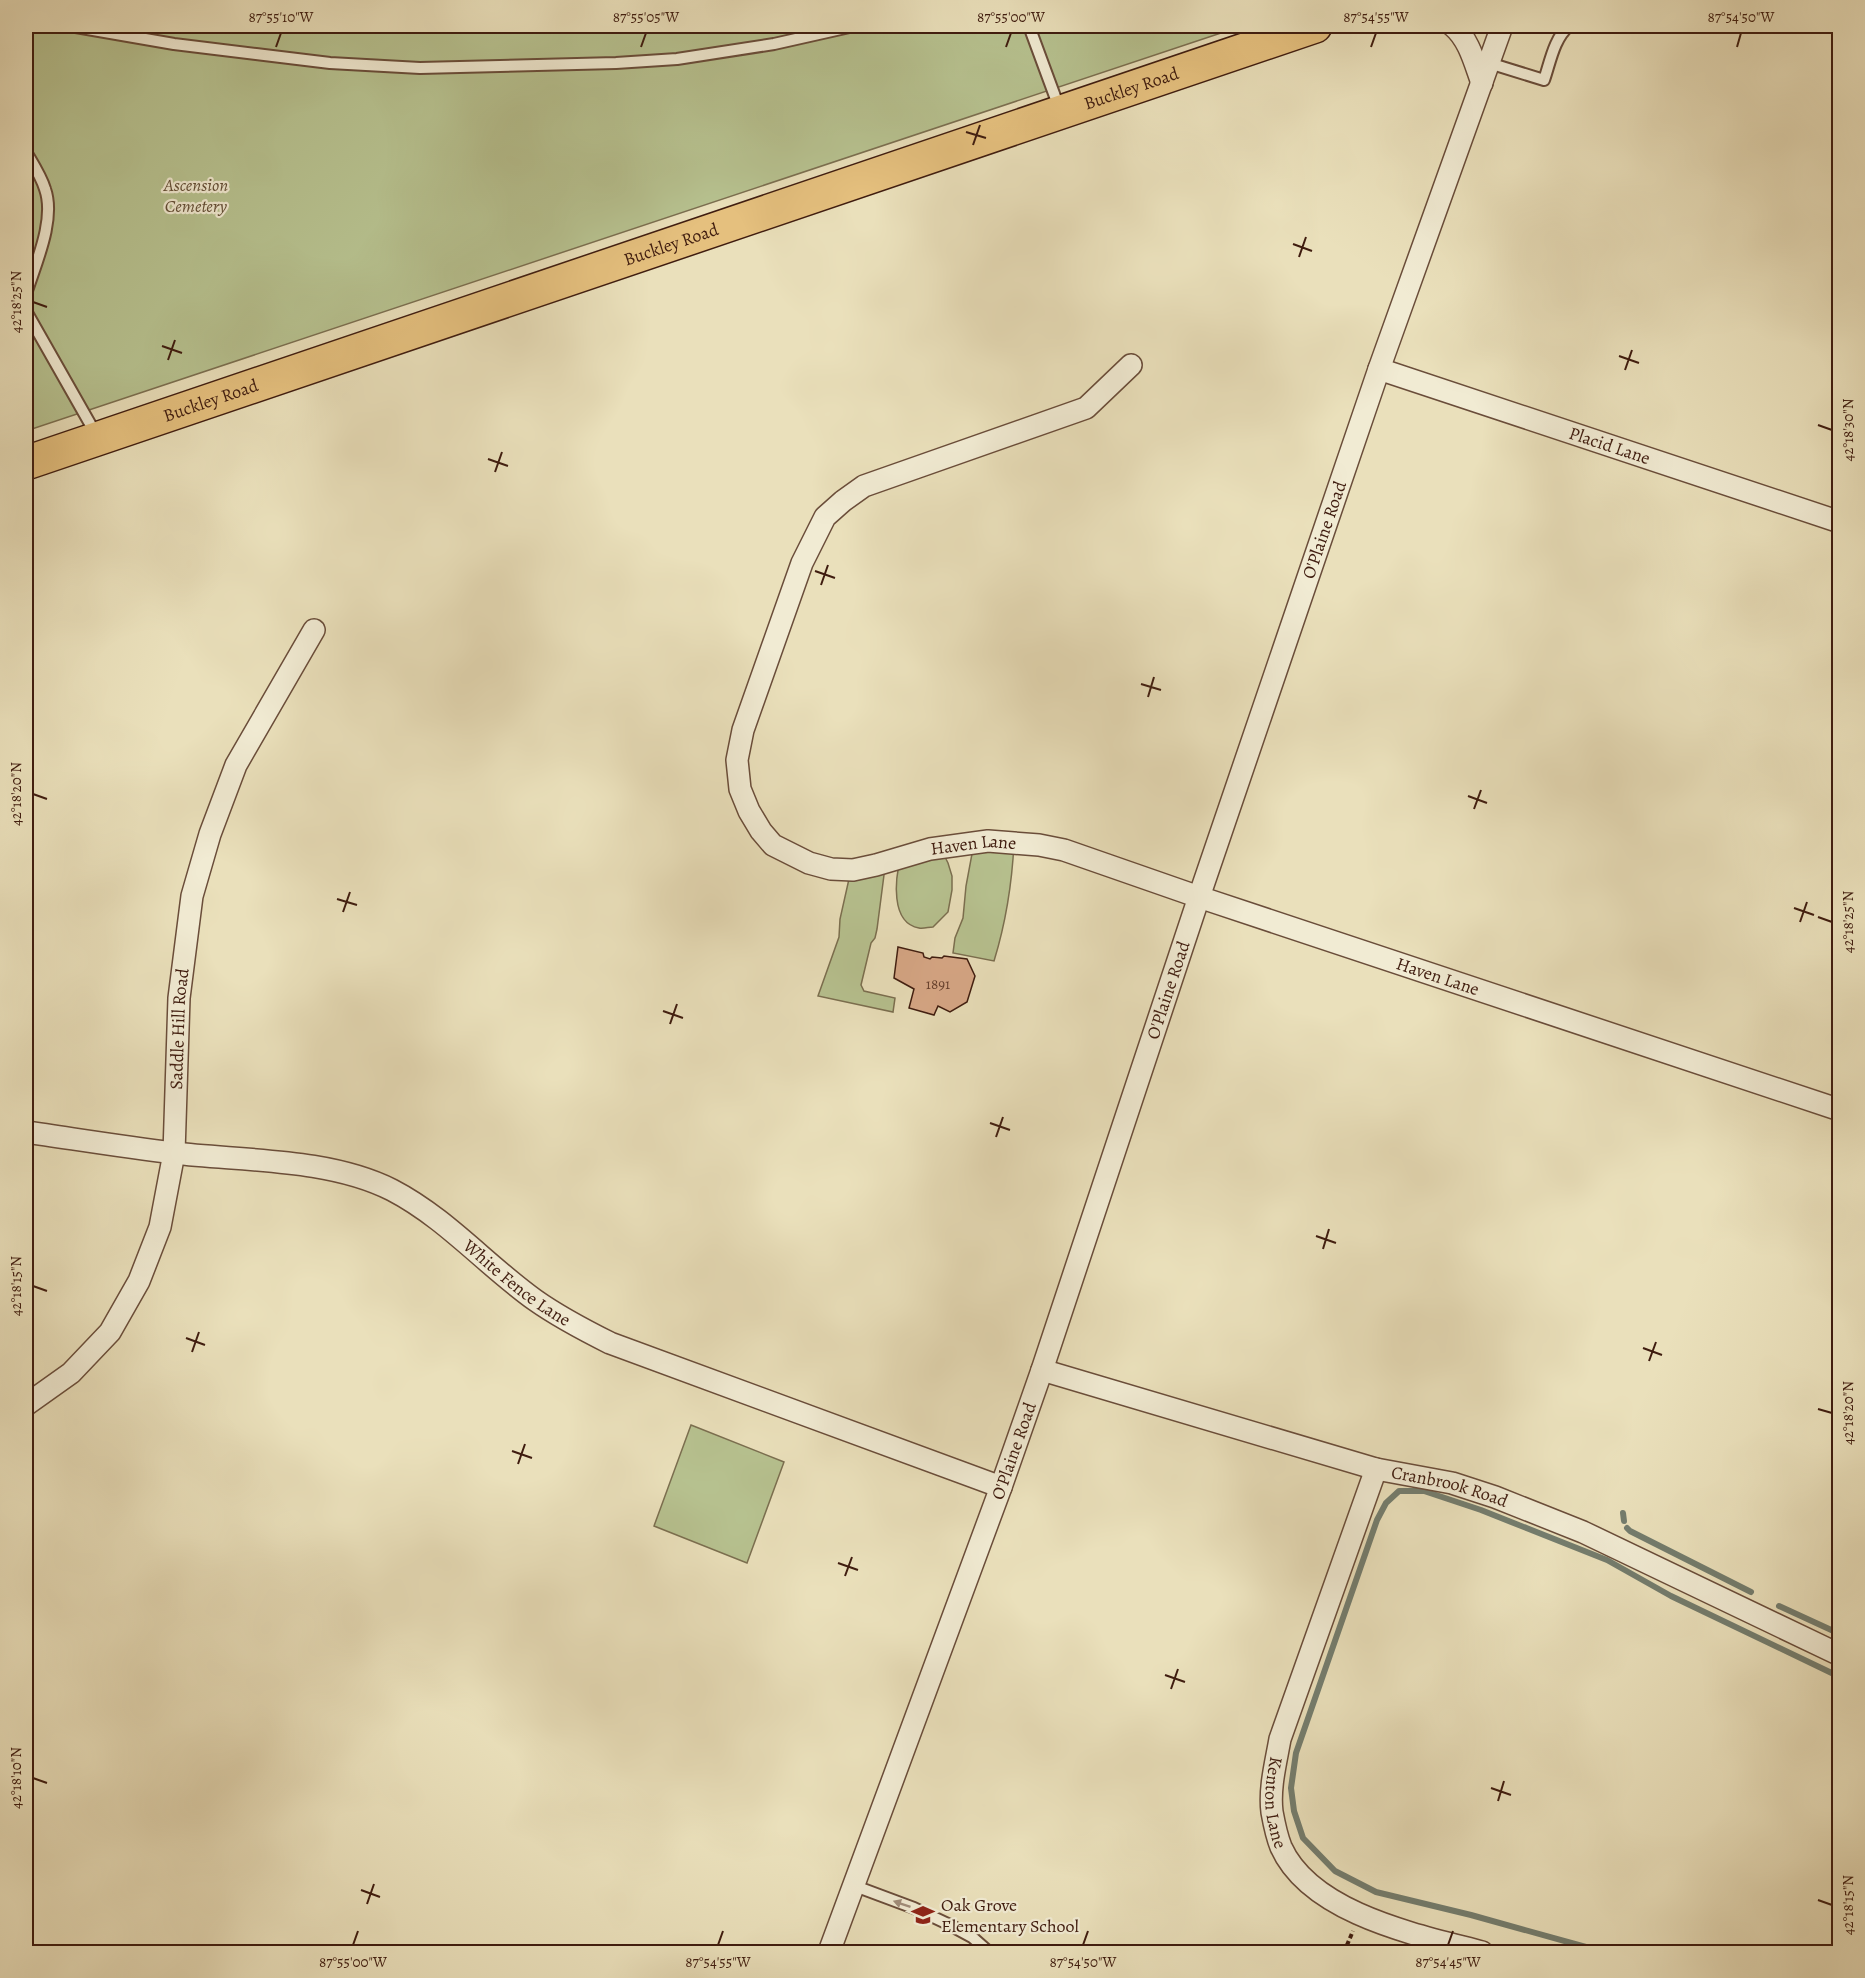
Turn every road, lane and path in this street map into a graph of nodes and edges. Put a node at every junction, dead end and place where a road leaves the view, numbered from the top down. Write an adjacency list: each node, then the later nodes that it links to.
1 (70, 26): 2 (lane)
2 (854, 26)
3 (1029, 26): 10 (lane)
4 (1315, 26): 10 (main road, Buckley Road)
5 (1453, 26): 9 (street)
6 (1502, 26): 8 (street, O'Plaine Road)
7 (1569, 26): 8 (lane)
8 (1489, 63): 9 (street, O'Plaine Road)
9 (1482, 83): 15 (street, O'Plaine Road)
10 (1061, 113): 16 (main road, Buckley Road)
11 (26, 152): 12 (lane)
12 (26, 294)
13 (26, 311): 16 (lane)
14 (1131, 365): 20 (street, Haven Lane)
15 (1379, 369): 18 (street, Placid Lane); 20 (street, O'Plaine Road)
16 (99, 438): 17 (main road, Buckley Road)
17 (26, 463)
18 (1839, 522)
19 (314, 630): 23 (street, Saddle Hill Road)
20 (1199, 897): 21 (street, Haven Lane); 24 (street, O'Plaine Road)
21 (1839, 1110)
22 (26, 1132): 23 (street, White Fence Lane)
23 (174, 1153): 25 (street, Saddle Hill Road); 27 (street, White Fence Lane)
24 (1042, 1370): 26 (street, Cranbrook Road); 27 (street, O'Plaine Road)
25 (26, 1405)
26 (1376, 1469): 28 (street, Cranbrook Road); 32 (street, Kenton Lane)
27 (1001, 1487): 29 (street, O'Plaine Road)
28 (1839, 1655)
29 (855, 1886): 30 (street, O'Plaine Road); 31 (lane, one-way to 29)
30 (830, 1953)
31 (989, 1953)
32 (1482, 1953)

